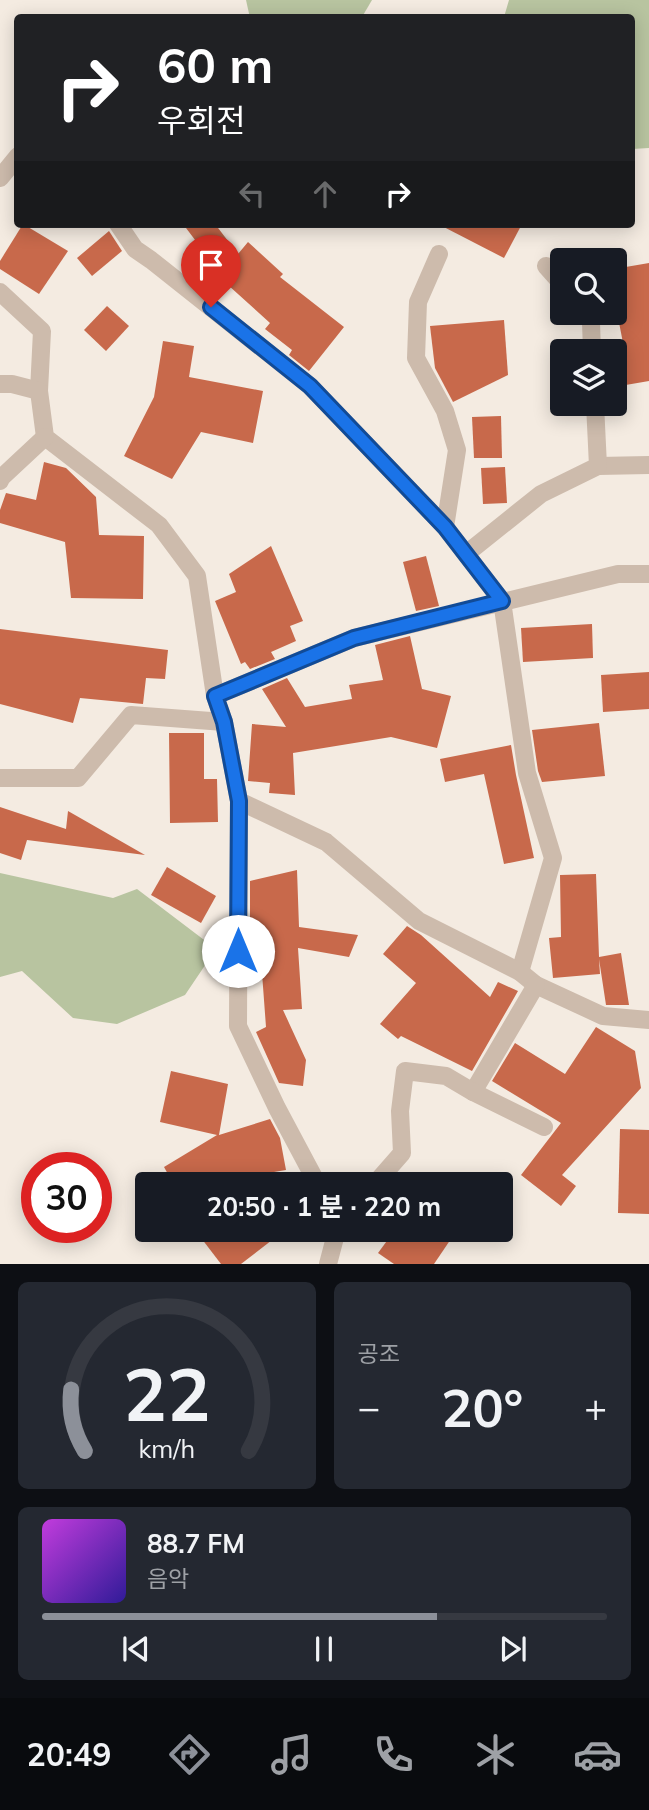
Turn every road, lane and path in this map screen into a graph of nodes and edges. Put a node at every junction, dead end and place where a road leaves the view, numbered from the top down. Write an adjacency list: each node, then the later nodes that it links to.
1 (14, 161): 2 (street)
2 (0, 177)
3 (121, 228): 15 (street)
4 (439, 254): 15 (street)
5 (546, 266): 6 (street)
6 (550, 270)
7 (0, 292): 9 (street)
8 (0, 384): 9 (street)
9 (39, 391): 11 (street)
10 (596, 416): 13 (street)
11 (45, 437): 14 (street); 19 (street)
12 (649, 465): 13 (street)
13 (598, 466): 16 (street)
14 (0, 481)
15 (445, 527): 16 (street)
16 (466, 554): 18 (street)
17 (649, 575): 18 (street)
18 (502, 601): 19 (street); 23 (street)
19 (215, 696): 20 (street)
20 (224, 722): 21 (street); 22 (street)
21 (0, 778)
22 (239, 801): 23 (street); 28 (street)
23 (520, 972): 24 (street)
24 (536, 985): 25 (street); 26 (street)
25 (649, 1020)
26 (473, 1092): 27 (street); 29 (street)
27 (544, 1127)
28 (311, 1172)
29 (385, 1172)
30 (334, 1242): 31 (street)
31 (328, 1264)

